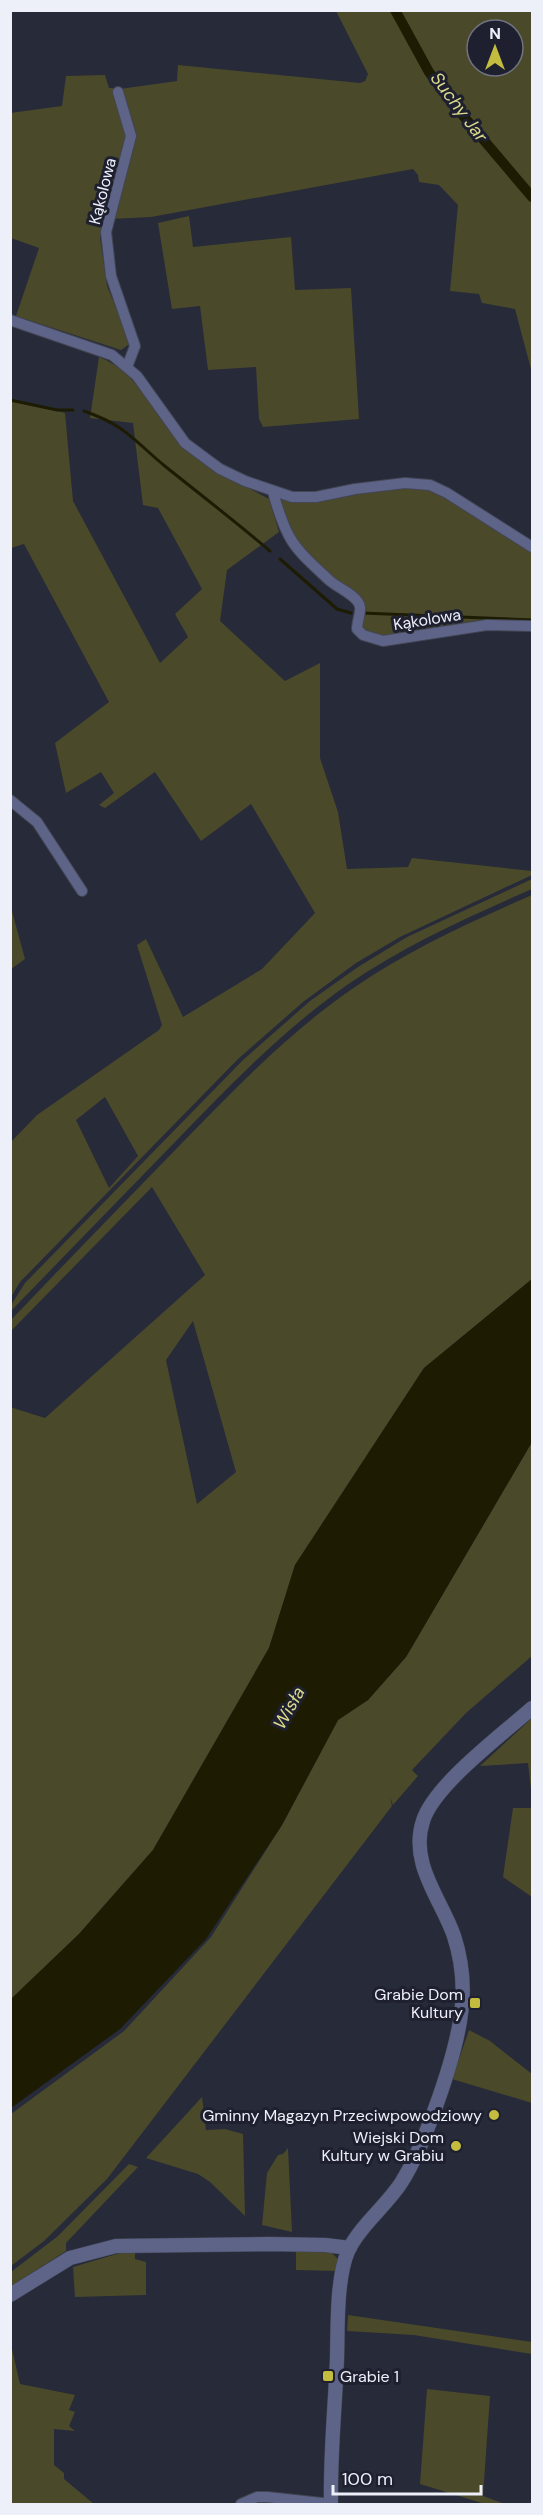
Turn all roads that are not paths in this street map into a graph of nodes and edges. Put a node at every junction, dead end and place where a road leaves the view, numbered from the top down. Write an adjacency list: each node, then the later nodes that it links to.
1 (118, 92): 3 (street, Kąkolowa)
2 (10, 320): 3 (street)
3 (127, 367): 4 (street)
4 (273, 492): 5 (street); 6 (street, Kąkolowa)
5 (532, 547)
6 (532, 626)
7 (10, 800): 8 (street)
8 (82, 891)
9 (532, 1708): 10 (street)
10 (350, 2248): 11 (street); 12 (street)
11 (10, 2295)
12 (331, 2504): 13 (street)
13 (241, 2505)

